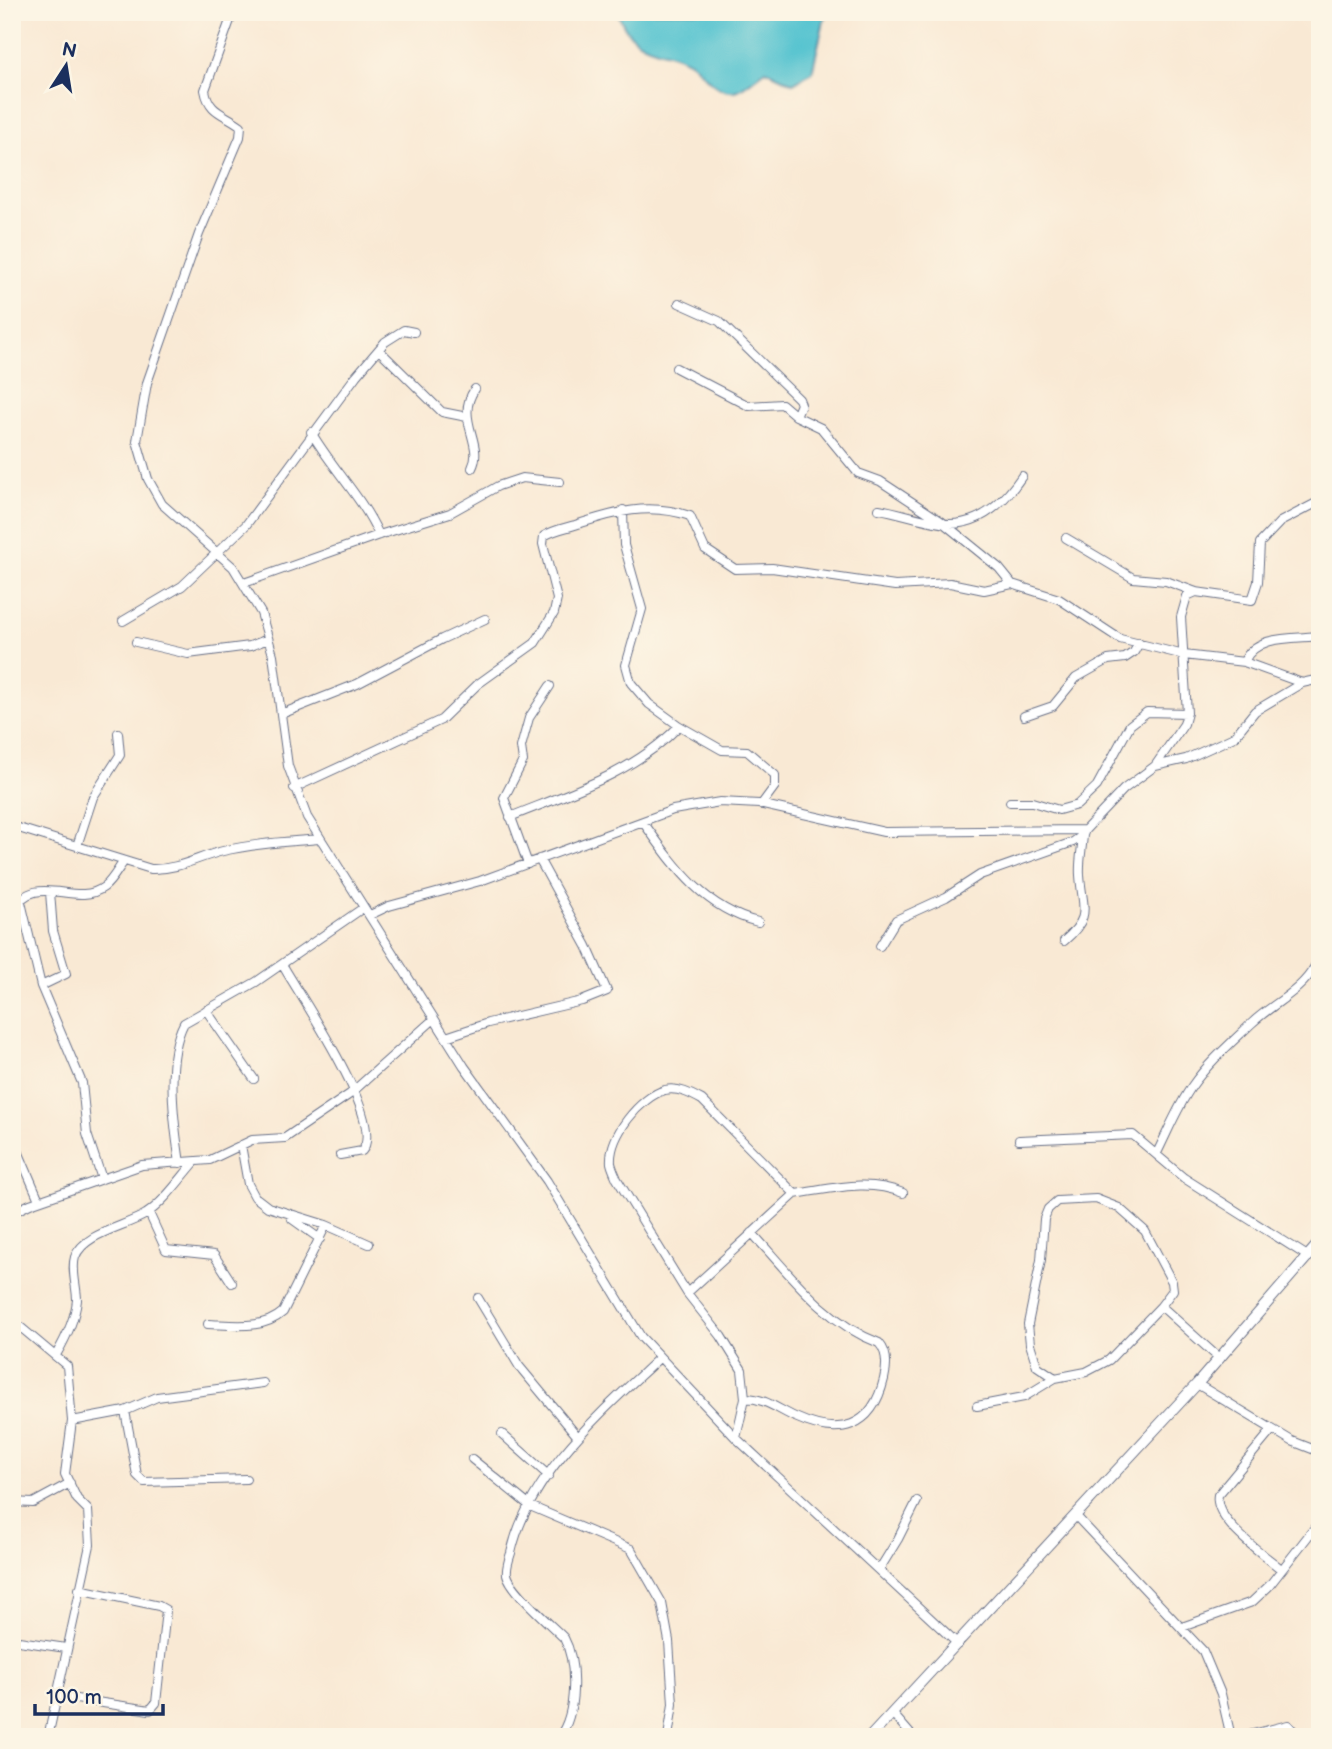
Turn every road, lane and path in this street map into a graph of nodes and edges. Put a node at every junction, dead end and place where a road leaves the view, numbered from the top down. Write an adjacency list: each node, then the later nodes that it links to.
1 (233, 12): 19 (street)
2 (679, 303): 7 (street)
3 (414, 332): 4 (street)
4 (379, 350): 8 (street); 9 (street)
5 (676, 368): 7 (street)
6 (475, 389): 8 (street)
7 (796, 416): 16 (street)
8 (467, 417): 10 (street)
9 (311, 432): 17 (street); 19 (street)
10 (472, 468)
11 (1022, 476): 16 (street)
12 (560, 482): 17 (street)
13 (1320, 501): 22 (street)
14 (879, 509): 16 (street)
15 (623, 510): 21 (street); 37 (street); 40 (street)
16 (940, 521): 21 (street)
17 (379, 535): 20 (street)
18 (1066, 538): 22 (street)
19 (216, 551): 20 (street); 24 (street)
20 (244, 583): 26 (street)
21 (1012, 584): 28 (street)
22 (1196, 592): 29 (street)
23 (485, 619): 35 (street)
24 (123, 621)
25 (1320, 636): 30 (street)
26 (268, 639): 27 (street); 35 (street)
27 (136, 642)
28 (1139, 643): 29 (street); 36 (street)
29 (1184, 655): 30 (street); 34 (street)
30 (1244, 662): 32 (street)
31 (1320, 679): 32 (street)
32 (1302, 683): 39 (street)
33 (550, 686): 43 (street)
34 (1187, 713): 39 (street); 41 (street)
35 (281, 715): 40 (street)
36 (1024, 716)
37 (679, 726): 42 (street); 43 (street)
38 (118, 733): 48 (street)
39 (1155, 766): 46 (street)
40 (294, 788): 47 (street)
41 (1010, 802)
42 (761, 805): 44 (street); 46 (street)
43 (510, 817): 51 (street)
44 (643, 822): 49 (street); 56 (street)
45 (12, 826): 48 (street)
46 (1084, 833): 57 (street); 58 (street)
47 (320, 839): 50 (street); 55 (street)
48 (77, 846): 50 (street)
49 (539, 859): 51 (street); 64 (street)
50 (124, 861): 52 (street)
51 (528, 864): 55 (street)
52 (50, 892): 53 (street); 61 (street)
53 (20, 898): 54 (street); 61 (street)
54 (12, 911)
55 (366, 912): 59 (street); 63 (street)
56 (758, 922)
57 (1064, 941)
58 (880, 946)
59 (282, 964): 62 (street); 66 (street)
60 (1320, 965): 70 (street)
61 (41, 986): 74 (street)
62 (206, 1010): 65 (street); 72 (street)
63 (434, 1020): 64 (street); 66 (street)
64 (446, 1037): 94 (street)
65 (254, 1079)
66 (355, 1090): 69 (street); 71 (street)
67 (12, 1137): 77 (street)
68 (1019, 1140): 70 (street)
69 (241, 1144): 73 (street); 78 (street)
70 (1157, 1153): 86 (street)
71 (340, 1155)
72 (180, 1163): 73 (street); 74 (street)
73 (194, 1163): 80 (street)
74 (102, 1179): 77 (street)
75 (903, 1193): 76 (street)
76 (795, 1194): 82 (street); 88 (street)
77 (39, 1200): 79 (street)
78 (281, 1211): 81 (street); 83 (street)
79 (12, 1213)
80 (149, 1213): 87 (street); 93 (street)
81 (326, 1225): 83 (street); 85 (street)
82 (752, 1233): 88 (street); 99 (street)
83 (320, 1239): 92 (street)
84 (1320, 1242): 86 (street)
85 (369, 1244)
86 (1308, 1257): 95 (street)
87 (232, 1283)
88 (687, 1293): 99 (street)
89 (478, 1298): 105 (street)
90 (1161, 1307): 95 (street); 96 (street); 96 (street)
91 (12, 1321): 93 (street)
92 (208, 1324)
93 (56, 1355): 102 (street)
94 (659, 1358): 105 (street); 106 (street)
95 (1220, 1359): 98 (street)
96 (1055, 1378): 100 (street)
97 (263, 1383): 101 (street)
98 (1197, 1384): 103 (street); 115 (street)
99 (745, 1398): 106 (street)
100 (977, 1406)
101 (125, 1411): 102 (street); 110 (street)
102 (72, 1421): 111 (street)
103 (1272, 1430): 107 (street); 117 (street)
104 (502, 1434): 109 (street)
105 (578, 1437): 109 (street)
106 (736, 1438): 118 (street)
107 (1320, 1452)
108 (472, 1459): 114 (street)
109 (549, 1476): 114 (street)
110 (246, 1479)
111 (70, 1483): 113 (street); 119 (street)
112 (917, 1501): 118 (street)
113 (12, 1502)
114 (530, 1506): 127 (street); 128 (street)
115 (1074, 1516): 120 (street); 122 (street)
116 (1320, 1521): 117 (street)
117 (1281, 1569): 120 (street)
118 (879, 1570): 122 (street)
119 (79, 1589): 123 (street); 124 (street)
120 (1182, 1627): 131 (street)
121 (12, 1640): 123 (street)
122 (958, 1644): 125 (street)
123 (66, 1648): 124 (street)
124 (56, 1696): 126 (street)
125 (893, 1714): 129 (street); 130 (street)
126 (48, 1737)
127 (559, 1737)
128 (668, 1737)
129 (870, 1737)
130 (913, 1737)
131 (1231, 1737)
132 (1241, 1737): 133 (street)
133 (1299, 1737)

